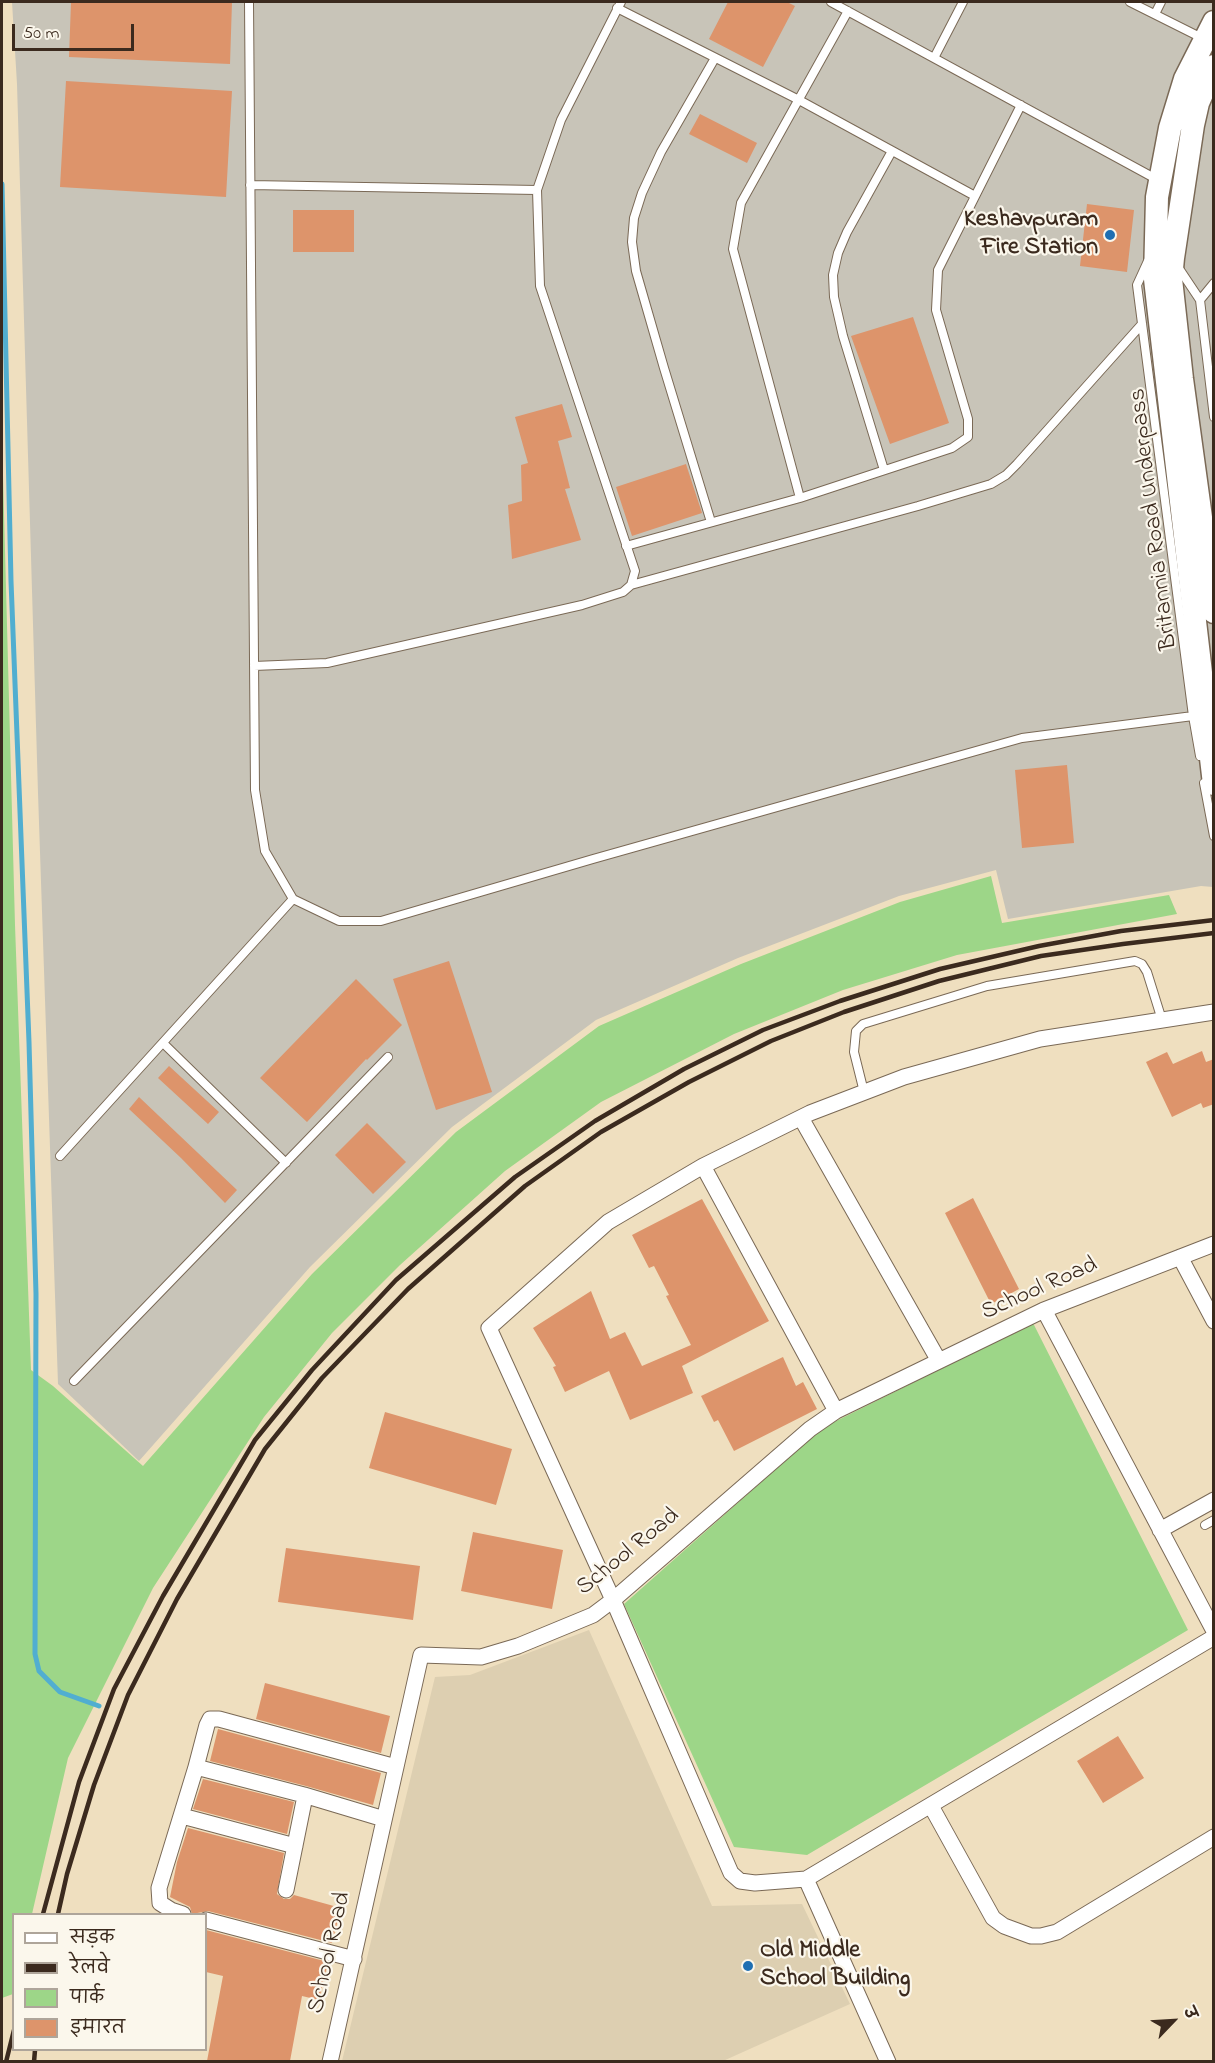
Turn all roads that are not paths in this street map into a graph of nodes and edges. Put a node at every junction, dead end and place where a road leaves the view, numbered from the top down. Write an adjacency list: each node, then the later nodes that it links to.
1 (249, 2): 16 (lane)
2 (831, 2): 7 (lane)
3 (963, 2): 11 (lane)
4 (1130, 2): 8 (lane)
5 (1161, 2): 8 (lane)
6 (619, 5): 10 (lane); 18 (lane)
7 (848, 11): 11 (lane); 13 (lane)
8 (1155, 14): 9 (lane)
9 (1209, 31): 17 (main road)
10 (716, 58): 13 (lane); 27 (lane)
11 (934, 58): 14 (lane)
12 (1214, 66): 17 (main road)
13 (799, 100): 15 (lane); 26 (lane)
14 (1021, 105): 17 (lane); 19 (lane)
15 (892, 151): 19 (lane); 25 (lane)
16 (250, 185): 18 (lane); 31 (lane)
17 (1172, 185): 20 (main road)
18 (537, 190): 28 (lane)
19 (975, 196): 25 (lane)
20 (1164, 252): 22 (lane); 23 (lane); 30 (main road, Britannia Road Underpass); 34 (main road, Britannia Road Underpass)
21 (1214, 283): 22 (lane)
22 (1200, 300): 24 (lane)
23 (1142, 324): 29 (lane); 32 (lane)
24 (1214, 417)
25 (884, 470): 26 (lane)
26 (800, 498): 27 (lane)
27 (711, 522): 28 (lane)
28 (626, 546): 29 (lane)
29 (631, 585): 31 (lane)
30 (1214, 612)
31 (254, 666): 36 (lane)
32 (1193, 716): 33 (lane); 36 (lane)
33 (1201, 762)
34 (1208, 779): 35 (lane)
35 (1214, 836)
36 (293, 899): 39 (lane)
37 (1214, 1012): 38 (street)
38 (1162, 1020): 41 (street); 41 (lane)
39 (163, 1042): 43 (lane); 44 (lane)
40 (388, 1057): 44 (lane)
41 (864, 1092): 42 (street)
42 (801, 1118): 45 (street); 50 (street)
43 (60, 1156)
44 (286, 1163): 51 (lane)
45 (703, 1166): 52 (street); 57 (street)
46 (1214, 1244): 47 (street, School Road)
47 (1180, 1257): 48 (street, School Road); 49 (street)
48 (1044, 1310): 50 (street, School Road); 56 (street)
49 (1214, 1321)
50 (939, 1361): 52 (street, School Road)
51 (74, 1381)
52 (836, 1411): 57 (street, School Road)
53 (1214, 1500): 56 (street)
54 (1214, 1520): 55 (lane)
55 (1205, 1525)
56 (1160, 1530): 58 (street)
57 (613, 1600): 61 (street, School Road); 68 (street)
58 (1214, 1631)
59 (1214, 1637): 63 (street)
60 (196, 1767): 61 (street); 62 (street); 64 (street)
61 (396, 1767): 65 (street, School Road)
62 (304, 1795): 65 (street); 67 (street)
63 (931, 1806): 66 (street); 68 (street)
64 (182, 1816): 67 (street); 70 (street)
65 (384, 1820): 72 (street, School Road)
66 (1214, 1837)
67 (295, 1846): 69 (street)
68 (806, 1879): 74 (street)
69 (286, 1890)
70 (180, 1913)
71 (207, 1920): 72 (street)
72 (354, 1959): 73 (street, School Road)
73 (330, 2061)
74 (888, 2061)

